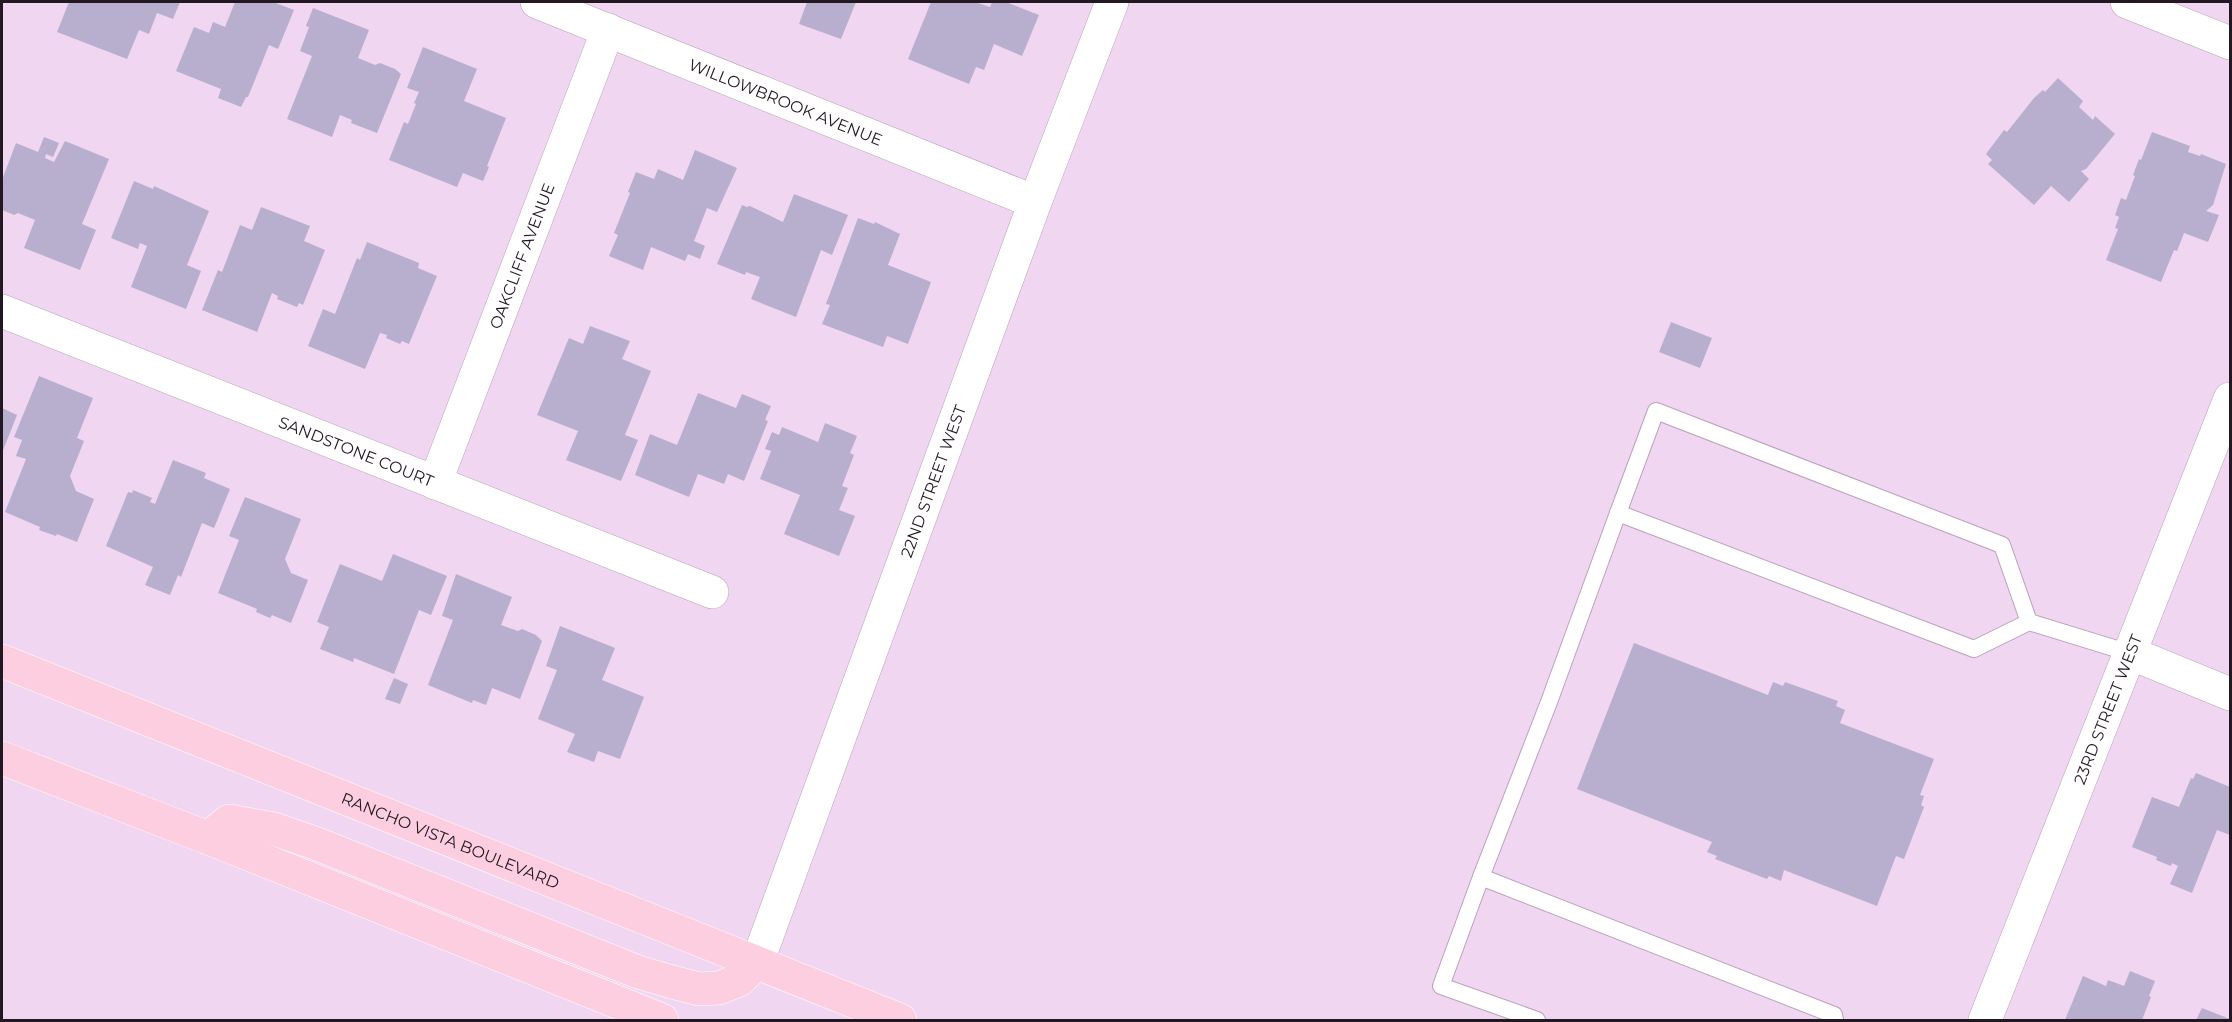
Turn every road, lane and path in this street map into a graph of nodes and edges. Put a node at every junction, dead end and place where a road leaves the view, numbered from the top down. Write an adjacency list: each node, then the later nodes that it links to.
1 (537, 2): 4 (street, WILLOWBROOK AVENUE)
2 (1112, 2): 6 (street, 22ND STREET WEST)
3 (2127, 2): 5 (street)
4 (608, 30): 6 (street, WILLOWBROOK AVENUE); 9 (street, OAKCLIFF AVENUE)
5 (2230, 43)
6 (1035, 202): 19 (street, 22ND STREET WEST)
7 (2, 310): 9 (street, SANDSTONE COURT)
8 (2230, 399): 13 (street, 23RD STREET WEST)
9 (435, 483): 11 (street, SANDSTONE COURT)
10 (1618, 513): 12 (lane); 12 (lane); 18 (lane)
11 (712, 592)
12 (2029, 622): 13 (lane)
13 (2130, 653): 15 (street); 24 (street, 23RD STREET WEST)
14 (3, 663): 19 (main road, RANCHO VISTA BOULEVARD)
15 (2230, 694)
16 (2, 758): 17 (main road)
17 (208, 838): 19 (main road); 20 (main road)
18 (1481, 877): 22 (lane); 23 (lane)
19 (757, 963): 21 (main road, RANCHO VISTA BOULEVARD)
20 (662, 1020)
21 (900, 1020)
22 (1537, 1020)
23 (1835, 1020)
24 (1985, 1020)

